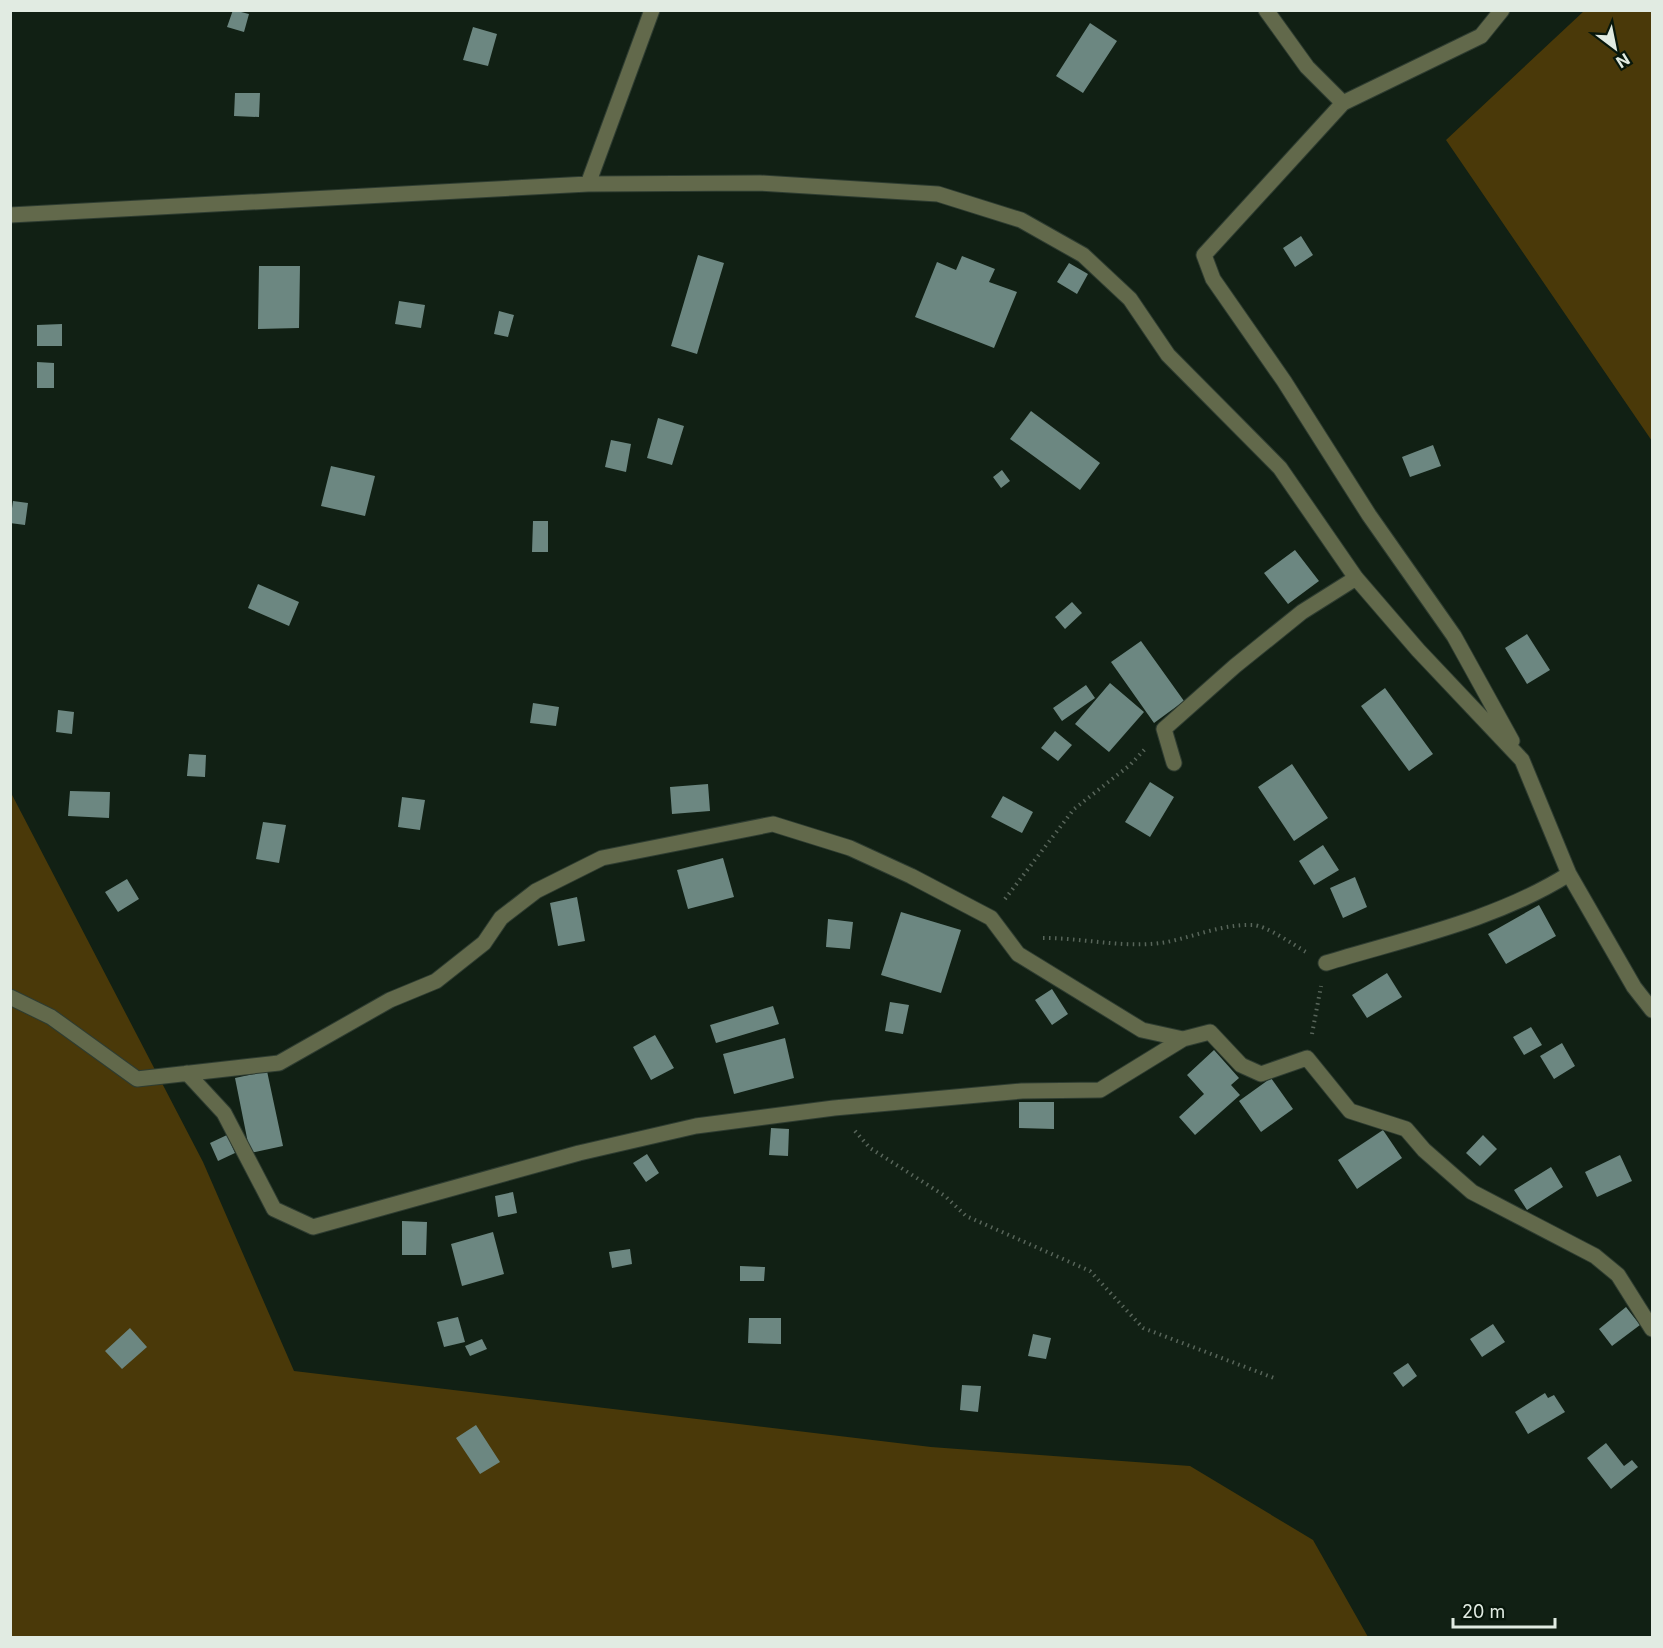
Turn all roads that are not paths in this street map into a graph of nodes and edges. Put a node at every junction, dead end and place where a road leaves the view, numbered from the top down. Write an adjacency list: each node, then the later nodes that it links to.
1 (652, 10): 5 (street)
2 (1266, 10): 4 (street)
3 (1502, 10): 4 (street)
4 (1343, 103): 8 (street)
5 (588, 184): 6 (street); 7 (street)
6 (10, 216)
7 (1356, 578): 8 (street); 9 (street)
8 (1522, 760): 10 (street)
9 (1174, 763)
10 (1569, 874): 11 (street); 13 (street)
11 (1326, 963)
12 (10, 997): 15 (street)
13 (1653, 1010)
14 (1183, 1039): 15 (street); 15 (street); 16 (street)
15 (187, 1073)
16 (1653, 1329)

